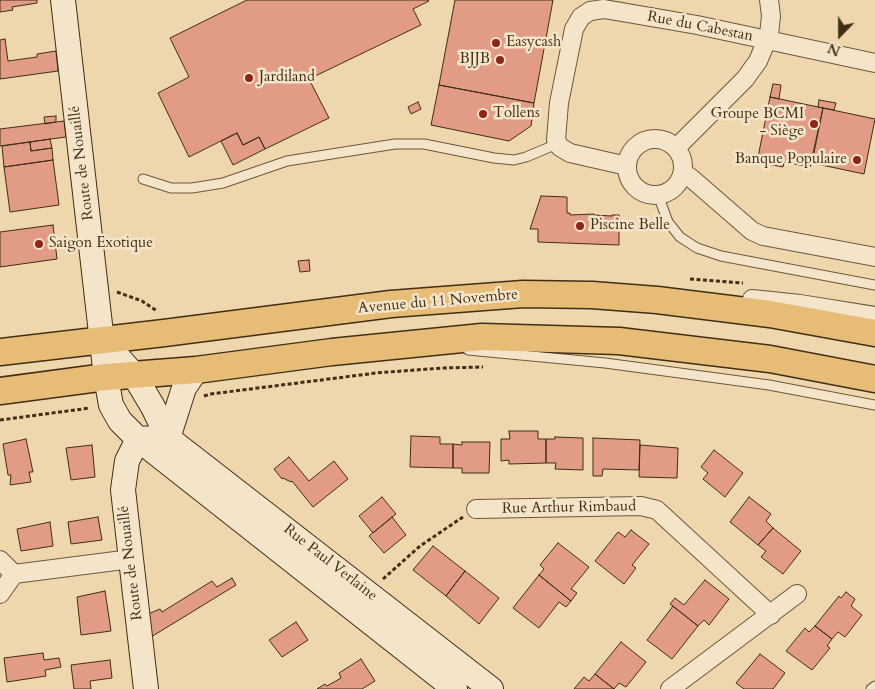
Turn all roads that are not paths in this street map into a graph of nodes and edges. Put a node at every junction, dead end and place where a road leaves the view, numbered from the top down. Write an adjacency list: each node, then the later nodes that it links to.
1 (63, 0): 16 (street, Route de Nouaillé)
2 (769, 0): 3 (street)
3 (767, 39): 4 (street, Rue du Cabestan); 5 (street, Rue du Cabestan); 6 (street)
4 (875, 63)
5 (557, 144): 7 (street); 9 (lane)
6 (676, 148): 7 (street); 8 (street)
7 (627, 166): 10 (street)
8 (683, 173): 10 (street); 11 (street)
9 (143, 179)
10 (660, 195): 12 (lane)
11 (875, 257)
12 (875, 285)
13 (657, 300): 14 (street); 15 (main road, Avenue du 11 Novembre); 16 (main road, Avenue du 11 Novembre)
14 (875, 316)
15 (875, 333)
16 (103, 340): 18 (main road, Avenue du 11 Novembre); 20 (street); 21 (street, Rue Paul Verlaine)
17 (406, 344): 19 (main road); 22 (main road); 24 (lane)
18 (0, 352)
19 (196, 370): 20 (main road); 25 (street)
20 (134, 375): 21 (main road); 25 (street, Rue Paul Verlaine)
21 (106, 377): 23 (main road); 26 (street, Rue Paul Verlaine)
22 (875, 379)
23 (0, 391)
24 (875, 405)
25 (168, 438): 26 (street); 37 (street, Rue Paul Verlaine)
26 (138, 439): 29 (street, Route de Nouaillé); 36 (street, Rue Paul Verlaine)
27 (476, 509): 33 (street, Rue Arthur Rimbaud)
28 (0, 560): 30 (street)
29 (130, 560): 30 (street); 35 (street, Route de Nouaillé)
30 (14, 574): 31 (street)
31 (0, 594)
32 (797, 594): 33 (street)
33 (771, 614): 38 (street)
34 (875, 686): 39 (lane)
35 (146, 689)
36 (455, 689)
37 (491, 689)
38 (670, 689)
39 (871, 689)

